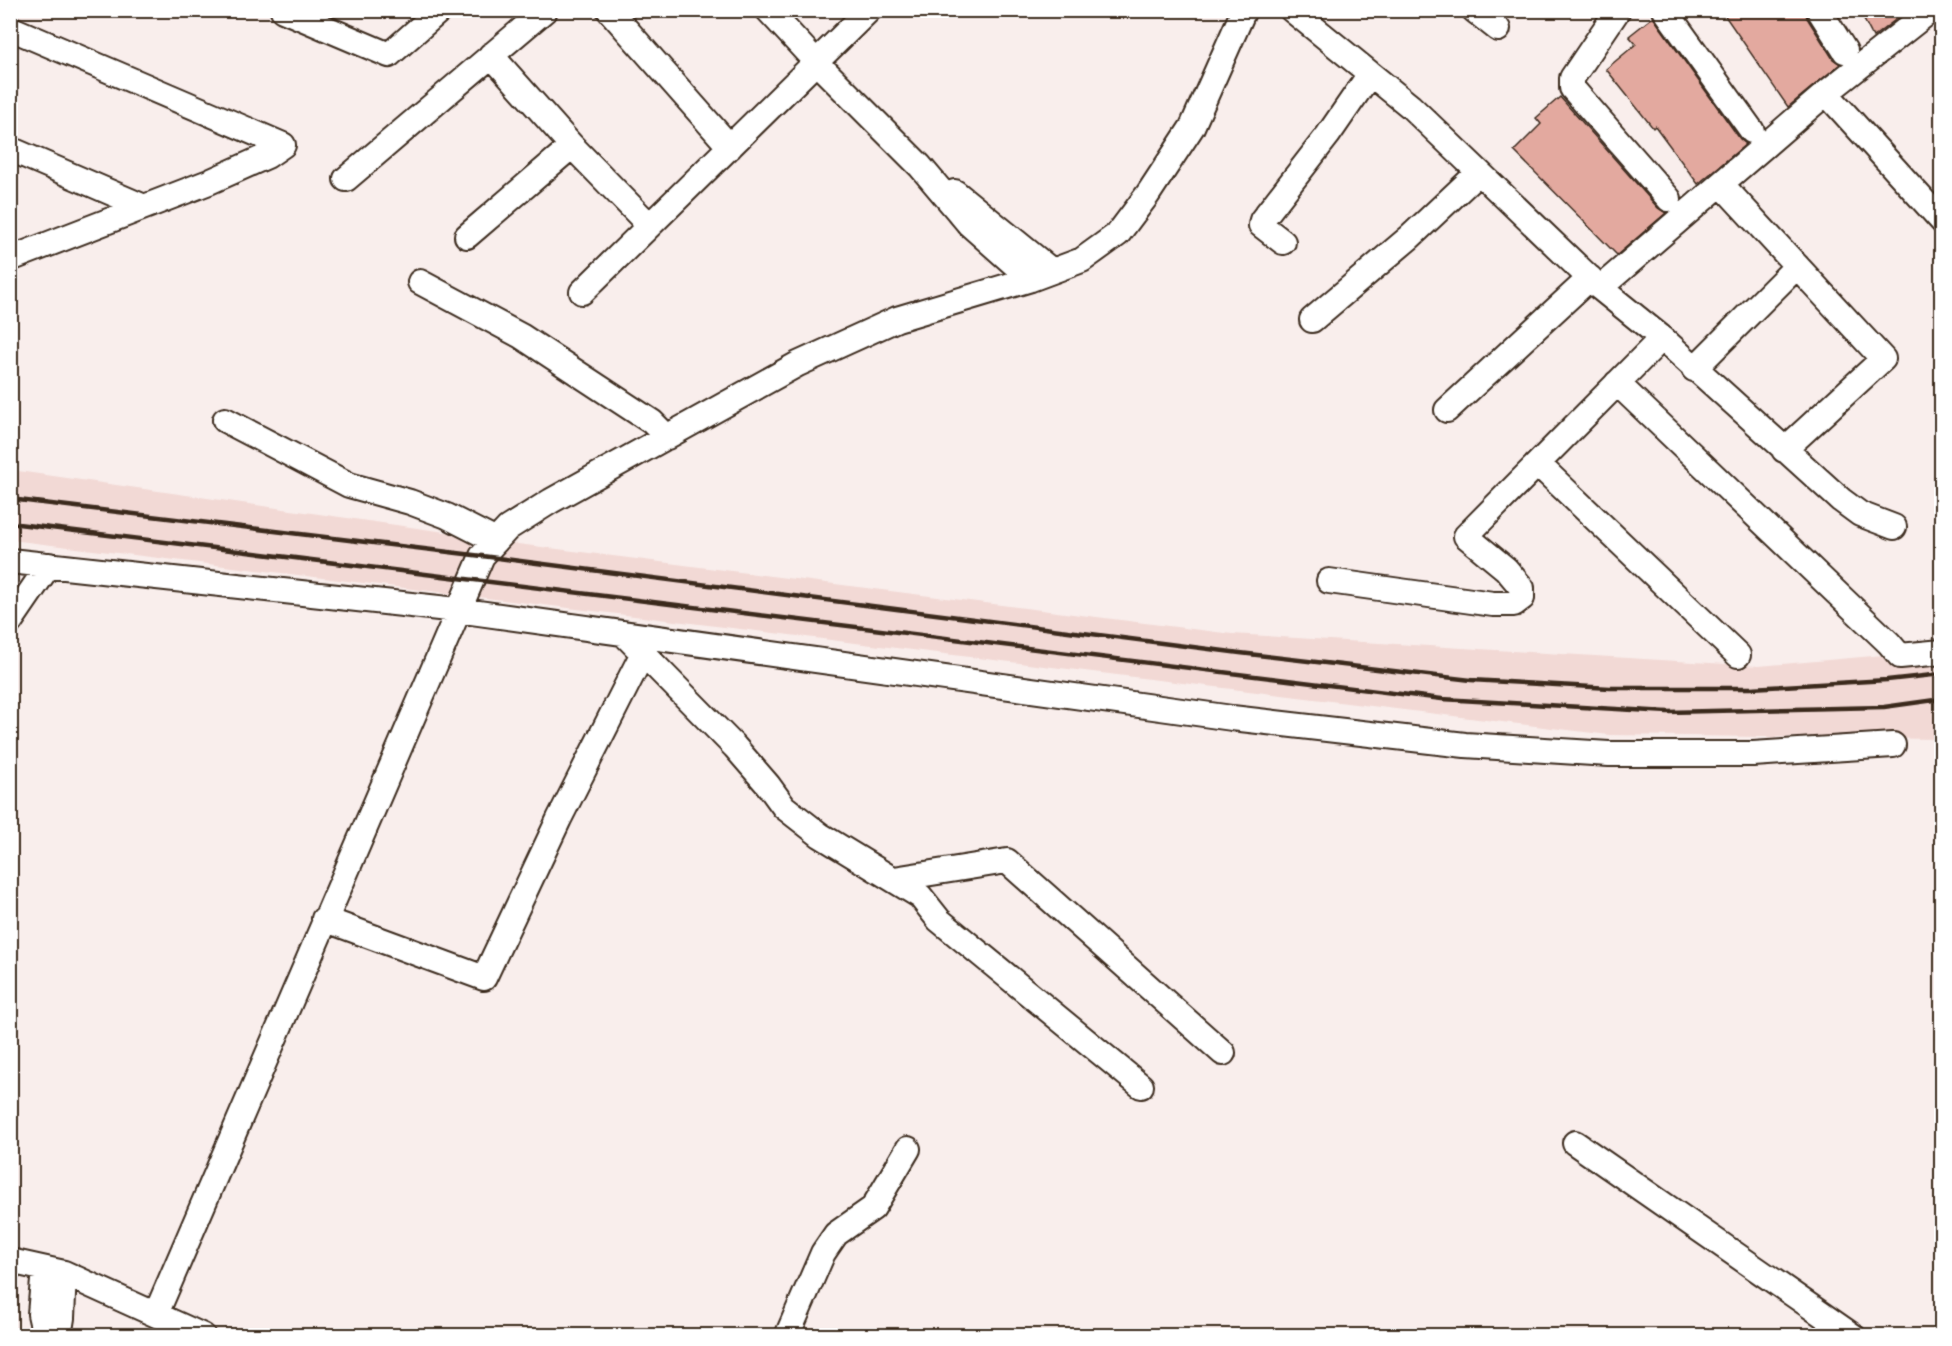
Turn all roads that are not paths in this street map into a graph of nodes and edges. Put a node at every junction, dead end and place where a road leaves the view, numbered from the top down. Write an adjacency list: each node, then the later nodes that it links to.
1 (283, 10): 2 (street)
2 (440, 10)
3 (545, 10): 17 (street)
4 (609, 10): 23 (street)
5 (768, 10): 18 (street)
6 (869, 10): 18 (street)
7 (1292, 10): 19 (street)
8 (1474, 10): 15 (street)
9 (1618, 10): 28 (street)
10 (1665, 10): 21 (street)
11 (1819, 10): 16 (street)
12 (1931, 10): 20 (street)
13 (1244, 11): 36 (street)
14 (10, 28): 29 (street)
15 (1498, 29)
16 (1845, 51)
17 (491, 55): 22 (street); 26 (street)
18 (817, 63): 23 (street); 36 (street)
19 (1370, 74): 25 (street); 33 (street)
20 (1826, 93): 27 (street); 30 (street)
21 (1752, 131)
22 (572, 146): 31 (street); 32 (street)
23 (730, 147): 31 (street)
24 (10, 149): 29 (street)
25 (1478, 173): 38 (street); 40 (street)
26 (346, 179)
27 (1721, 184): 35 (street); 38 (street)
28 (1669, 199)
29 (142, 206): 34 (street)
30 (1941, 220)
31 (649, 225): 39 (street)
32 (467, 236)
33 (1283, 242)
34 (10, 259)
35 (1797, 266): 42 (street); 47 (street)
36 (1042, 275): 46 (street)
37 (420, 282): 46 (street)
38 (1595, 283): 41 (street); 44 (street)
39 (582, 292)
40 (1312, 320)
41 (1662, 338): 42 (street); 43 (street)
42 (1694, 369): 47 (street)
43 (1617, 383): 48 (street); 57 (street)
44 (1447, 410)
45 (225, 420): 50 (street)
46 (667, 437): 50 (street)
47 (1784, 450): 49 (street)
48 (1538, 464): 53 (street); 59 (street)
49 (1894, 527)
50 (496, 541): 54 (street)
51 (10, 561): 52 (street)
52 (49, 565): 54 (street); 55 (street)
53 (1329, 581)
54 (457, 610): 56 (street); 62 (street)
55 (10, 622)
56 (623, 633): 58 (street); 60 (street)
57 (1941, 652)
58 (643, 653): 61 (street); 62 (street)
59 (1738, 655)
60 (1893, 745)
61 (894, 879): 63 (street); 64 (street)
62 (324, 919): 69 (street)
63 (1223, 1053)
64 (1141, 1086)
65 (1575, 1143): 74 (street)
66 (908, 1149): 73 (street)
67 (10, 1261): 68 (street)
68 (54, 1271): 69 (street); 70 (street); 71 (street)
69 (156, 1314): 72 (street)
70 (45, 1335)
71 (59, 1335)
72 (203, 1335)
73 (787, 1335)
74 (1853, 1335)

